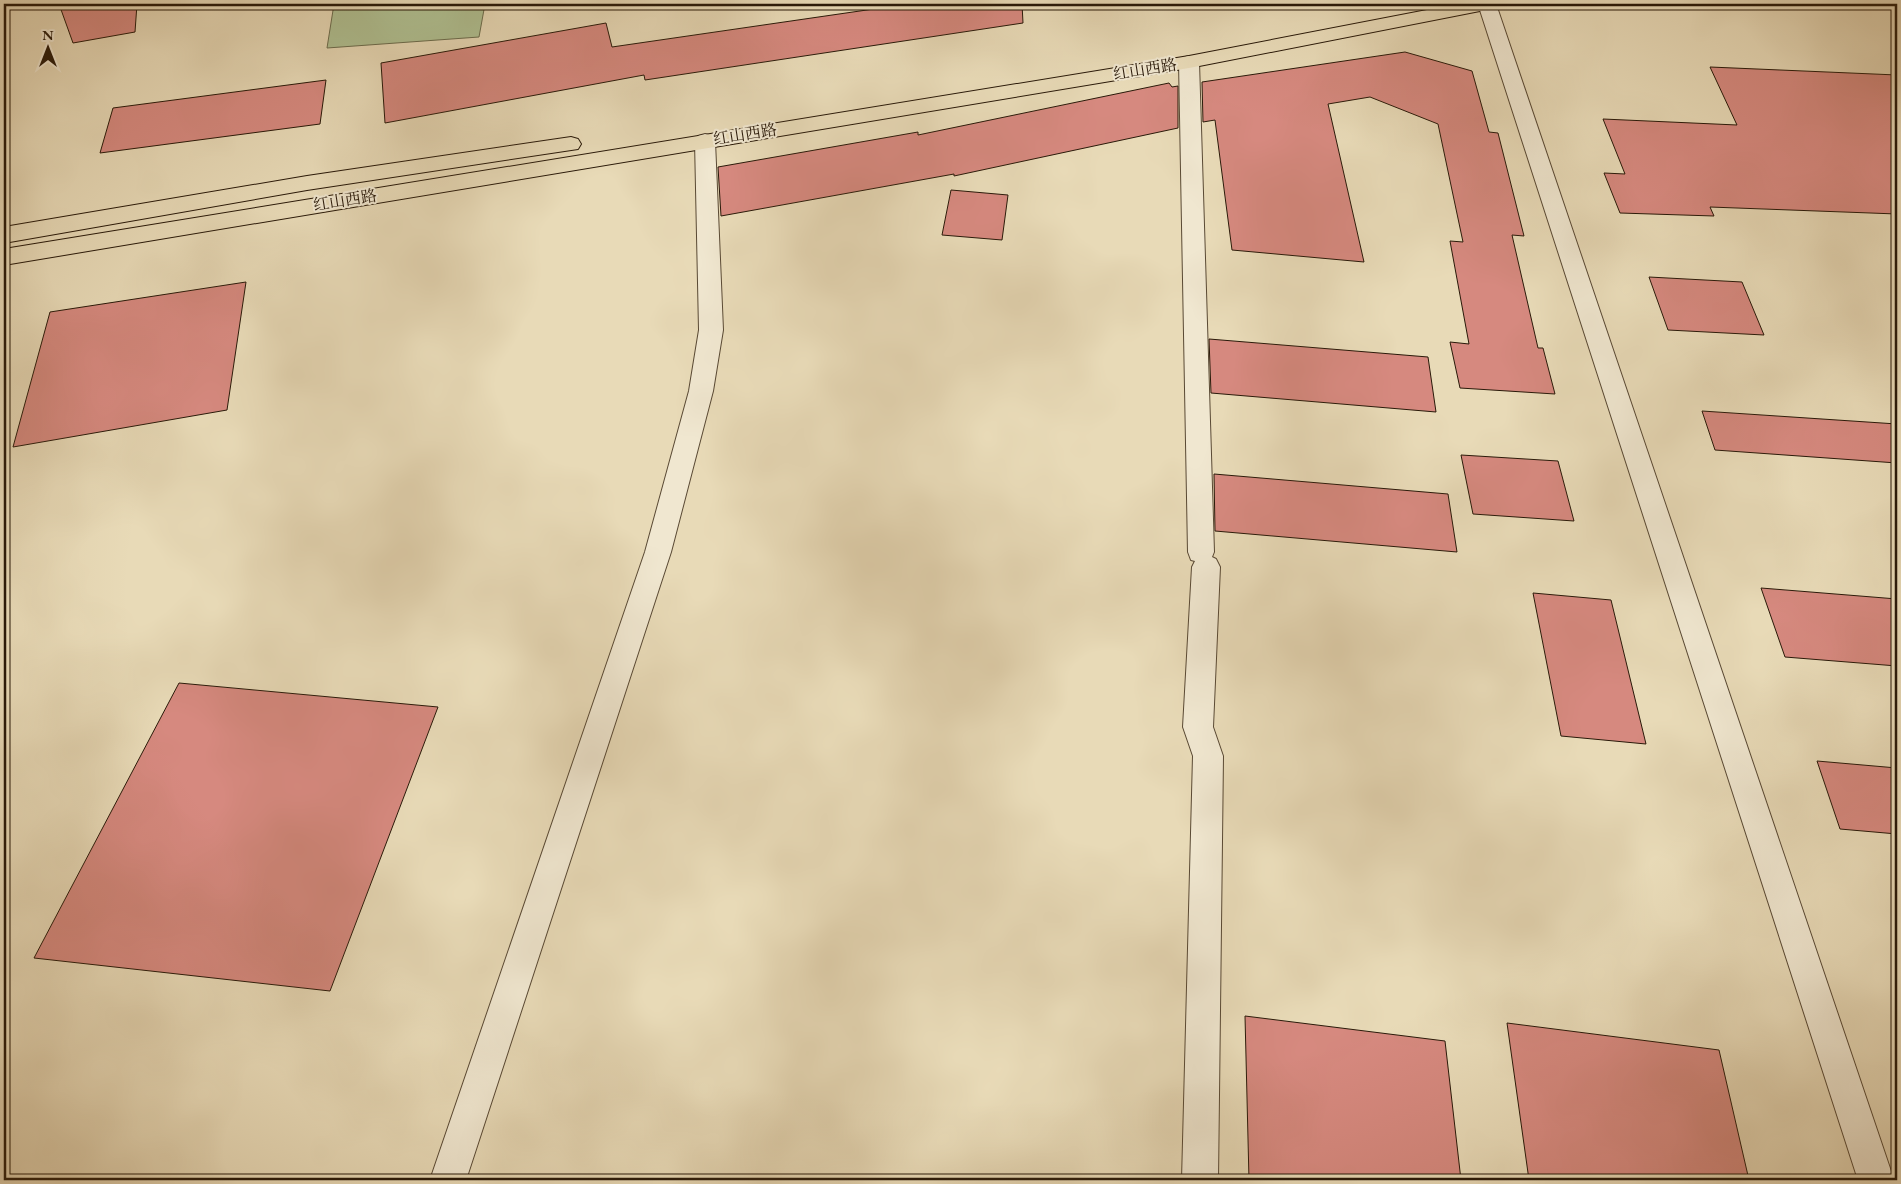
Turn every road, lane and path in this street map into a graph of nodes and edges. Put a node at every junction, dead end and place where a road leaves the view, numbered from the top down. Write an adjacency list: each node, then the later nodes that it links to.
1 (1406, 4): 5 (main road, 红山西路)
2 (1486, 4): 3 (main road, 红山西路); 9 (street)
3 (1189, 62): 4 (main road, 红山西路); 8 (street)
4 (706, 141): 6 (main road, 红山西路); 7 (street)
5 (4, 235)
6 (4, 258)
7 (448, 1180)
8 (1200, 1180)
9 (1876, 1180)

